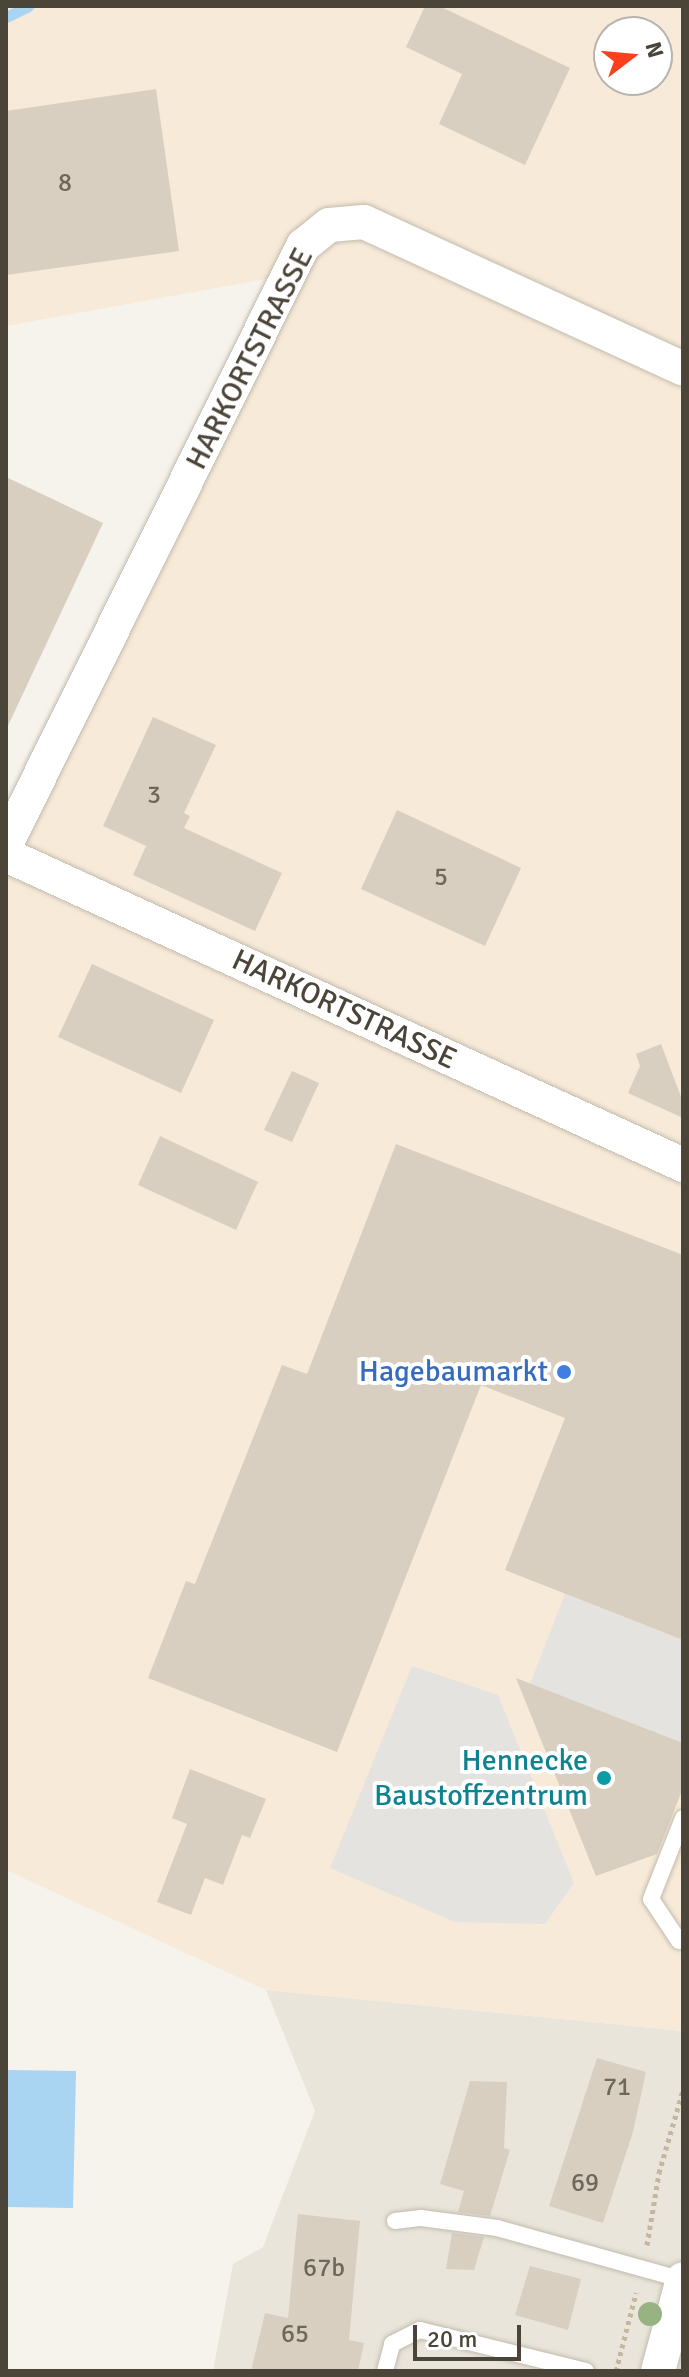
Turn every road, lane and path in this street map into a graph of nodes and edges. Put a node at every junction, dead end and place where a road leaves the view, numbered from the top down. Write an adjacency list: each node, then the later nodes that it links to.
1 (683, 369): 2 (street, HARKORTSTRASSE)
2 (6, 844)
3 (6, 855): 4 (street, HARKORTSTRASSE)
4 (683, 1165)
5 (683, 1818): 6 (lane)
6 (679, 1941)
7 (683, 2090): 9 (path)
8 (395, 2221): 9 (lane)
9 (642, 2268): 10 (lane); 13 (path)
10 (683, 2279): 14 (street)
11 (385, 2371): 12 (lane)
12 (586, 2371)
13 (616, 2371)
14 (658, 2371)

